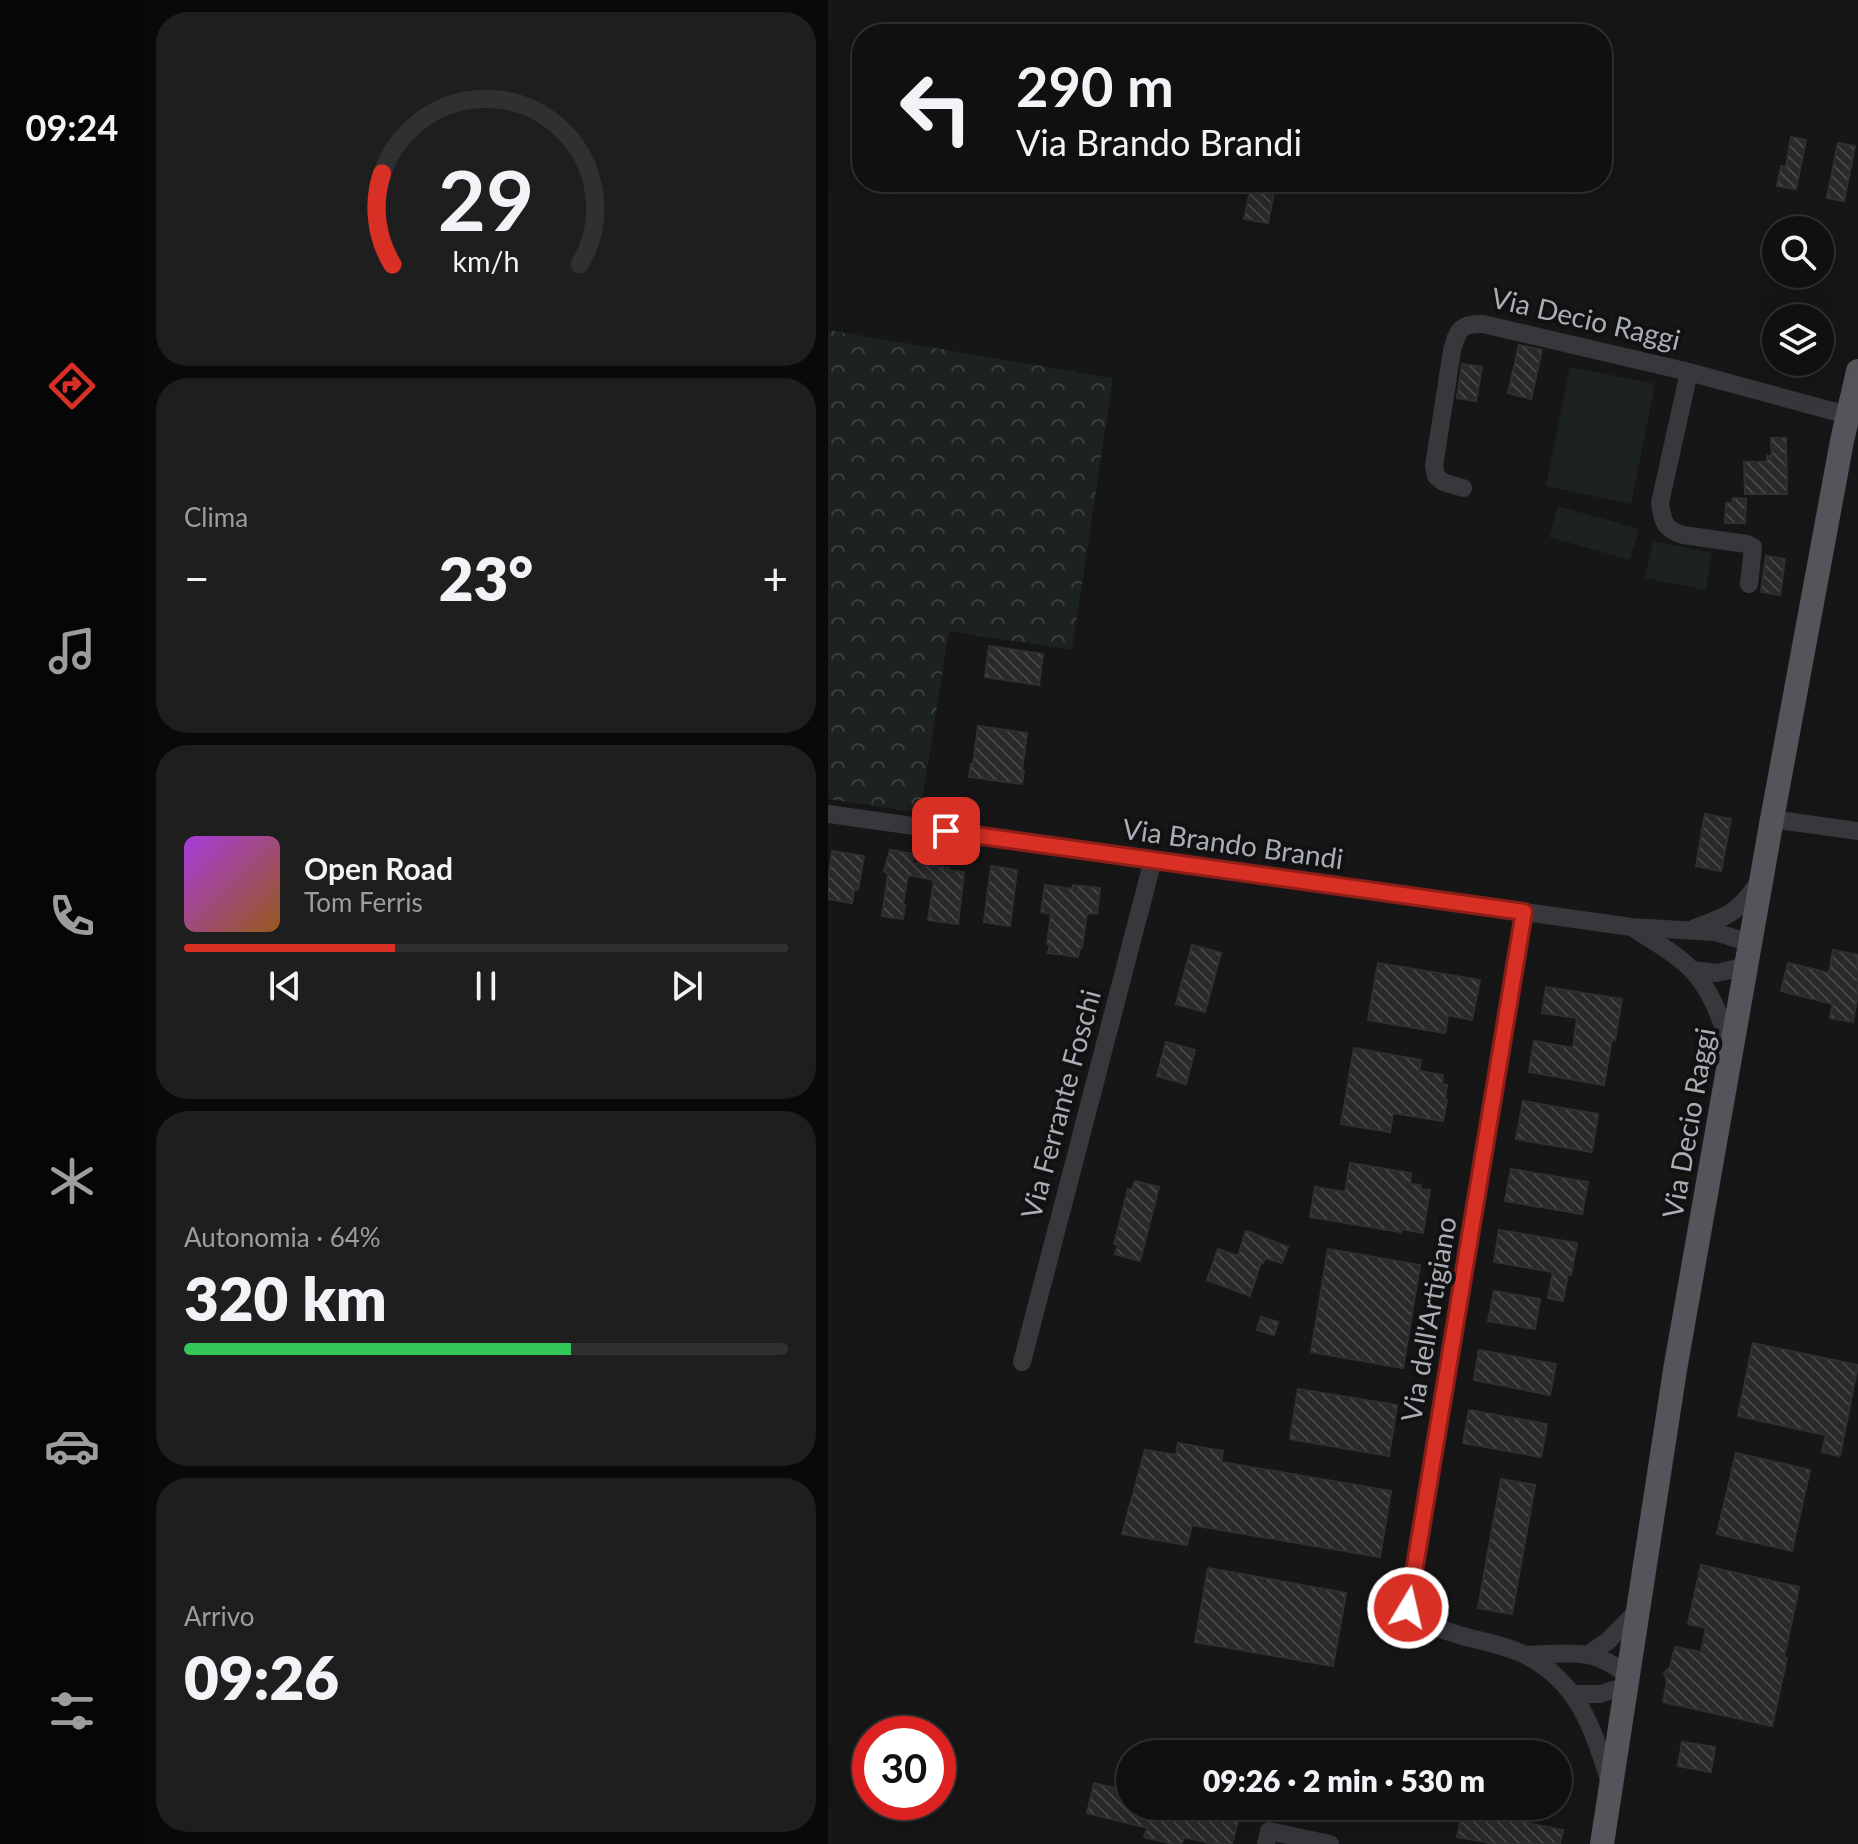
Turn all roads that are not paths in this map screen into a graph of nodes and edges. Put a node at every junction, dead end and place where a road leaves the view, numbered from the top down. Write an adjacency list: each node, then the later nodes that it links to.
1 (1858, 371): 3 (main road, Via Decio Raggi)
2 (1689, 372): 3 (street, Via Decio Raggi); 4 (street, Via Decio Raggi); 5 (street, Via Decio Raggi)
3 (1847, 415): 7 (main road, Via Decio Raggi)
4 (1463, 488)
5 (1749, 584)
6 (828, 814): 9 (street, Via Brando Brandi)
7 (1772, 819): 8 (street); 10 (main road, Via Decio Raggi)
8 (1858, 831)
9 (1153, 860): 11 (street, Via Brando Brandi); 17 (street, Via Ferrante Foschi)
10 (1761, 879): 13 (street, Via Brando Brandi); 14 (main road, Via Decio Raggi)
11 (1524, 912): 12 (street, Via Brando Brandi); 20 (street, Via dell'Artigiano)
12 (1631, 927): 13 (street, Via Brando Brandi); 15 (street, Via Brando Brandi)
13 (1691, 930): 14 (street, Via Brando Brandi)
14 (1748, 955): 15 (street); 16 (main road, Via Decio Raggi)
15 (1693, 970): 16 (street, Via Brando Brandi)
16 (1731, 1049): 18 (main road, Via Decio Raggi)
17 (1022, 1362)
18 (1637, 1611): 19 (street); 21 (main road, Via Decio Raggi)
19 (1589, 1654): 20 (street, Via dell'Artigiano); 21 (street, Via dell'Artigiano)
20 (1526, 1655): 22 (street, Via dell'Artigiano)
21 (1627, 1680): 22 (street); 23 (main road, Via Decio Raggi)
22 (1574, 1694): 23 (street, Via dell'Artigiano)
23 (1611, 1785): 26 (main road, Via Decio Raggi)
24 (1268, 1837): 25 (street)
25 (1330, 1844)
26 (1602, 1844)

